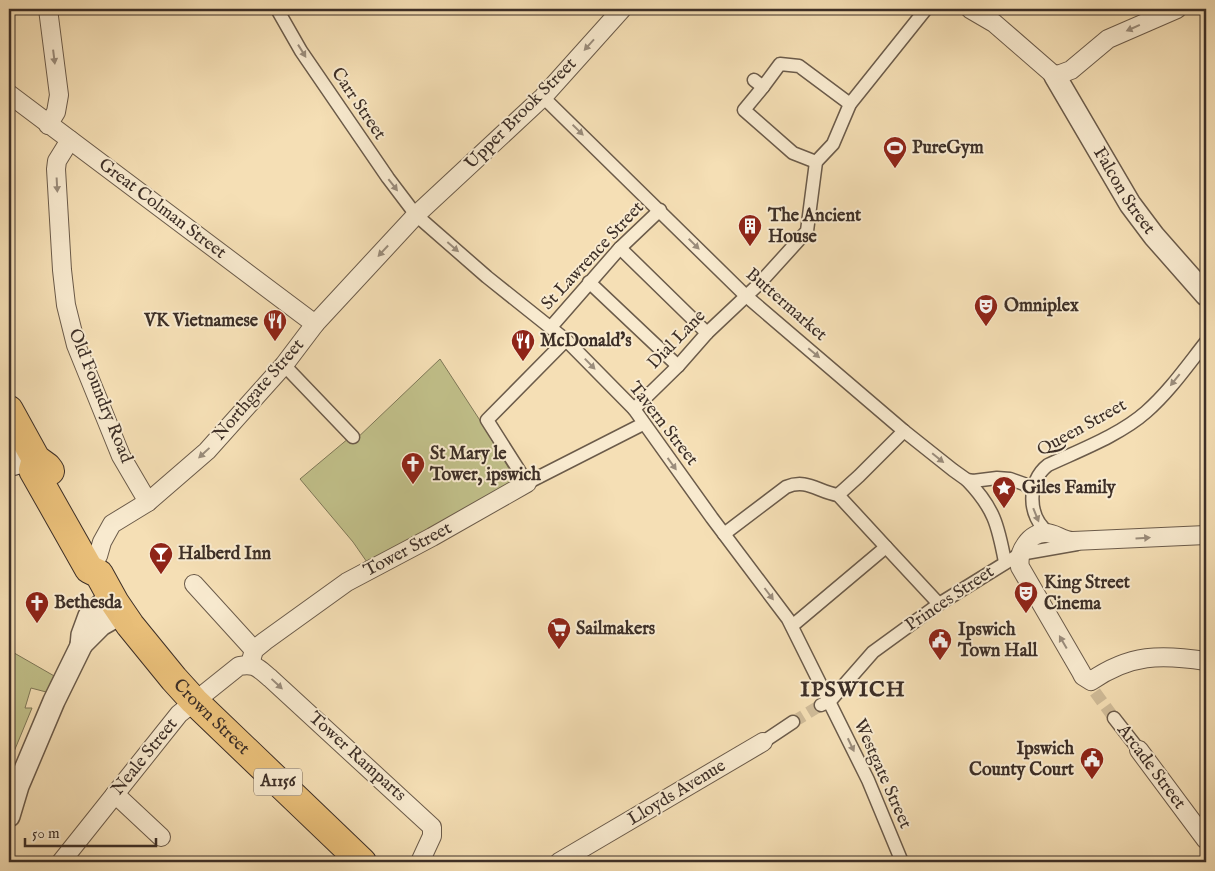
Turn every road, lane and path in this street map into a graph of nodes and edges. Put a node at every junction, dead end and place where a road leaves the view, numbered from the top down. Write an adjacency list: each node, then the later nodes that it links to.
1 (48, 9): 11 (street, one-way to 11)
2 (276, 9): 15 (street, Carr Street, one-way to 15)
3 (622, 9): 9 (street, Upper Brook Street, one-way to 9)
4 (926, 9): 10 (street)
5 (970, 9): 7 (street)
6 (1178, 9): 7 (street, one-way to 7)
7 (1056, 76): 19 (street, Falcon Street)
8 (9, 94): 11 (street, Great Colman Street)
9 (543, 96): 14 (street, Buttermarket, one-way to 14); 15 (street, Upper Brook Street)
10 (850, 104): 13 (street); 13 (street)
11 (48, 125): 12 (street, Great Colman Street)
12 (70, 140): 20 (street, Great Colman Street); 37 (street, Old Foundry Road, one-way to 37)
13 (816, 162): 18 (street, Dial Lane)
14 (660, 210): 16 (street, St Lawrence Street); 18 (street, Buttermarket, one-way to 18)
15 (416, 215): 20 (street, Northgate Street, one-way to 20); 21 (street, Tavern Street, one-way to 21)
16 (620, 248): 17 (street, St Lawrence Street); 22 (street)
17 (589, 282): 21 (street, St Lawrence Street); 26 (street)
18 (745, 295): 22 (street, Dial Lane); 30 (street, Buttermarket, one-way to 30)
19 (1206, 295)
20 (315, 324): 25 (street, Northgate Street)
21 (551, 327): 23 (street, Tavern Street)
22 (707, 333): 26 (street, Dial Lane)
23 (566, 340): 27 (street, Tavern Street, one-way to 27); 34 (street)
24 (1206, 342): 35 (street, Queen Street, one-way to 35)
25 (284, 364): 31 (street); 37 (street, Northgate Street, one-way to 37)
26 (678, 366): 27 (street, Dial Lane)
27 (634, 409): 29 (street, Tavern Street)
28 (9, 410): 32 (main road, A1156)
29 (643, 424): 34 (street, Tower Street); 39 (street, Tavern Street, one-way to 39)
30 (904, 431): 33 (street, Buttermarket, one-way to 33); 36 (street)
31 (353, 437)
32 (26, 459): 45 (main road, A1156)
33 (967, 480): 35 (street); 43 (street, Buttermarket)
34 (527, 483): 48 (street, Tower Street)
35 (1033, 490): 38 (street, one-way to 38)
36 (838, 495): 39 (street); 42 (street)
37 (148, 502): 45 (street, Northgate Street)
38 (1046, 533): 41 (street, Princes Street); 43 (street)
39 (724, 534): 47 (street, Tavern Street, one-way to 47)
40 (1206, 535): 41 (street, Princes Street, one-way to 40)
41 (1094, 541): 43 (street, Princes Street)
42 (886, 547): 46 (street); 47 (street)
43 (1012, 558): 46 (street, Princes Street); 49 (street, one-way to 43)
44 (194, 584): 48 (street, Tower Ramparts)
45 (109, 588): 50 (main road, Crown Street / A1156); 57 (street)
46 (939, 604): 51 (street, Princes Street)
47 (792, 626): 51 (street, Tavern Street)
48 (252, 657): 50 (street, Tower Street); 62 (street, Tower Ramparts, one-way to 62)
49 (1206, 661)
50 (194, 701): 56 (street, Neale Street); 61 (main road, Crown Street / A1156)
51 (826, 703): 64 (street, Westgate Street, one-way to 64)
52 (1114, 718): 55 (street, Arcade Street)
53 (793, 722): 54 (street, Lloyds Avenue)
54 (762, 742): 63 (street, Lloyds Avenue)
55 (1139, 750): 59 (street, Arcade Street)
56 (115, 794): 58 (street); 60 (street, Neale Street)
57 (9, 816)
58 (161, 837)
59 (1206, 840)
60 (61, 862)
61 (362, 862)
62 (420, 862)
63 (559, 862)
64 (902, 862)

